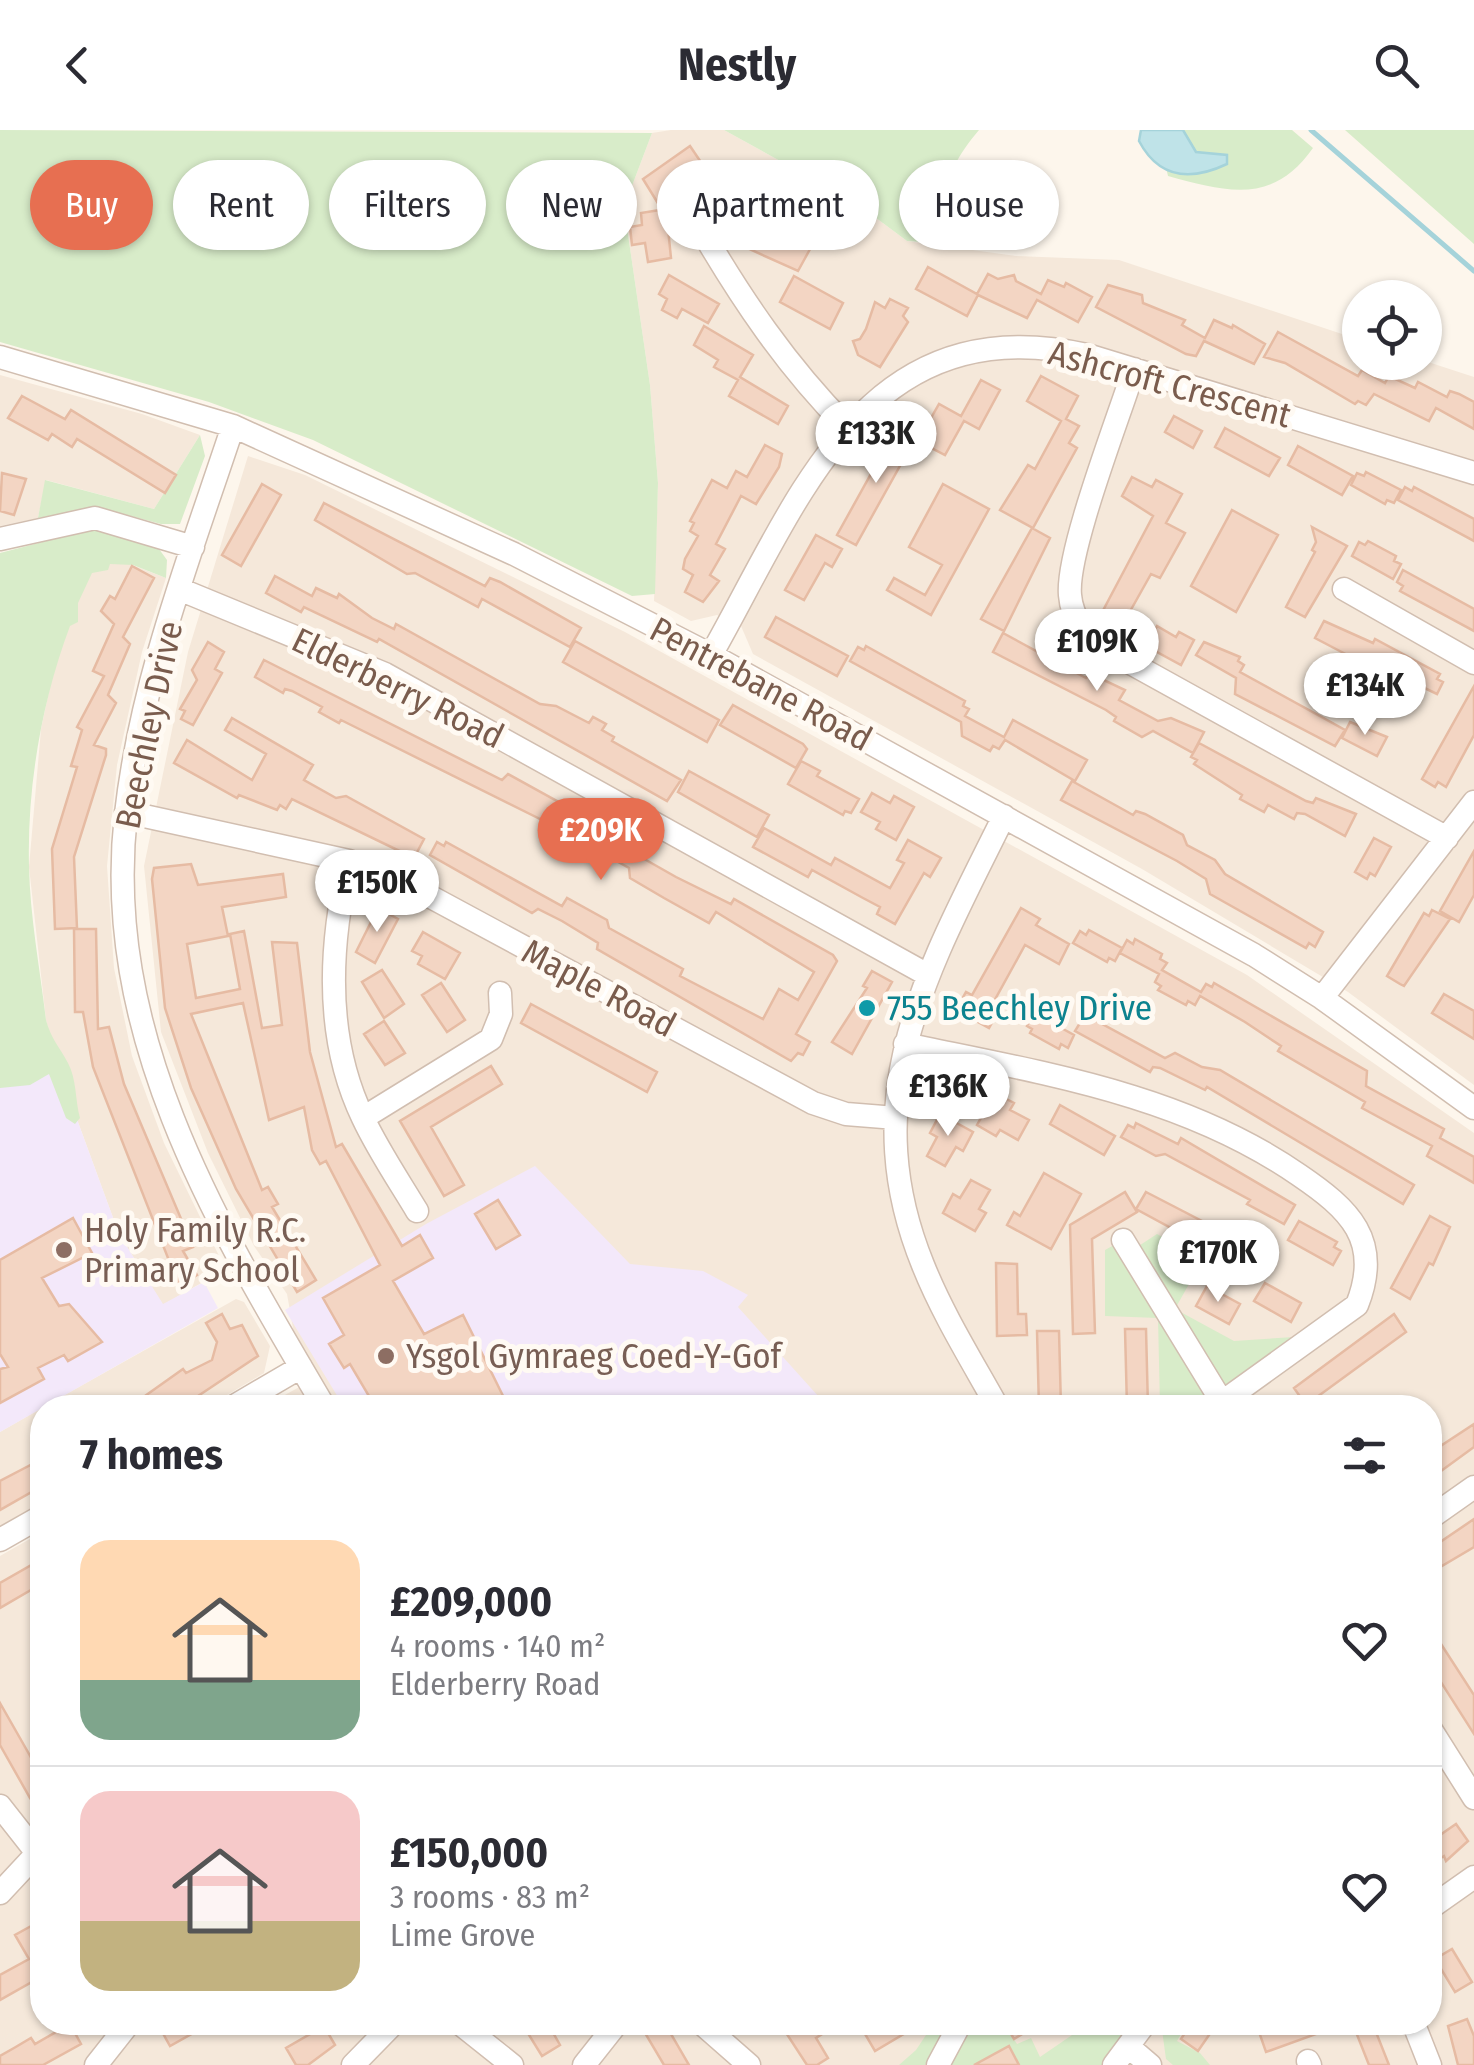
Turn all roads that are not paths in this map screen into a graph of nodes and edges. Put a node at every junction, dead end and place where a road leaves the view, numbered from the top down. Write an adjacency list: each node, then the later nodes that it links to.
1 (713, 250): 5 (street)
2 (0, 357): 4 (street, Pentrebane Road)
3 (1134, 368): 5 (street, Ashcroft Crescent); 6 (street, Ashcroft Crescent); 16 (street)
4 (233, 426): 8 (street, Beechley Drive); 11 (street, Pentrebane Road)
5 (846, 426): 11 (street, Ashcroft Crescent)
6 (1474, 472)
7 (0, 539): 8 (street)
8 (193, 547): 9 (street, Beechley Drive)
9 (180, 590): 14 (street, Beechley Drive); 18 (street, Elderberry Road)
10 (1344, 590): 12 (street)
11 (711, 655): 15 (street, Pentrebane Road)
12 (1474, 663)
13 (1474, 802): 16 (street)
14 (126, 812): 17 (street, Maple Road); 27 (street, Beechley Drive)
15 (1004, 816): 18 (street); 20 (street, Pentrebane Road)
16 (1447, 838): 20 (street)
17 (349, 861): 23 (street); 24 (street, Maple Road)
18 (926, 974): 21 (street)
19 (500, 993): 23 (street)
20 (1322, 998): 22 (street, Pentrebane Road)
21 (905, 1044): 24 (street); 32 (street)
22 (1474, 1108)
23 (363, 1118): 25 (street)
24 (896, 1118): 30 (street)
25 (417, 1212)
26 (1123, 1240): 31 (street)
27 (301, 1367): 28 (street); 29 (street, Beechley Drive)
28 (254, 1395)
29 (317, 1395)
30 (991, 1395)
31 (1212, 1395)
32 (1232, 1395)
33 (1474, 1487): 34 (street)
34 (1442, 1510)
35 (30, 1523): 36 (street)
36 (0, 1540)
37 (1442, 1747): 38 (street)
38 (1474, 1798)
39 (0, 1806): 40 (street)
40 (30, 1839)
41 (30, 1861): 43 (street)
42 (1474, 1877): 44 (street)
43 (0, 1894)
44 (1442, 1900)
45 (120, 2035): 54 (street)
46 (382, 2035): 55 (street)
47 (474, 2035): 56 (street)
48 (608, 2035): 57 (street)
49 (715, 2035): 58 (street)
50 (954, 2035): 59 (street)
51 (1136, 2035): 53 (street)
52 (1418, 2035): 61 (street)
53 (1121, 2056): 60 (street)
54 (96, 2065)
55 (353, 2065)
56 (512, 2065)
57 (584, 2065)
58 (749, 2065)
59 (938, 2065)
60 (1150, 2065)
61 (1430, 2065)

